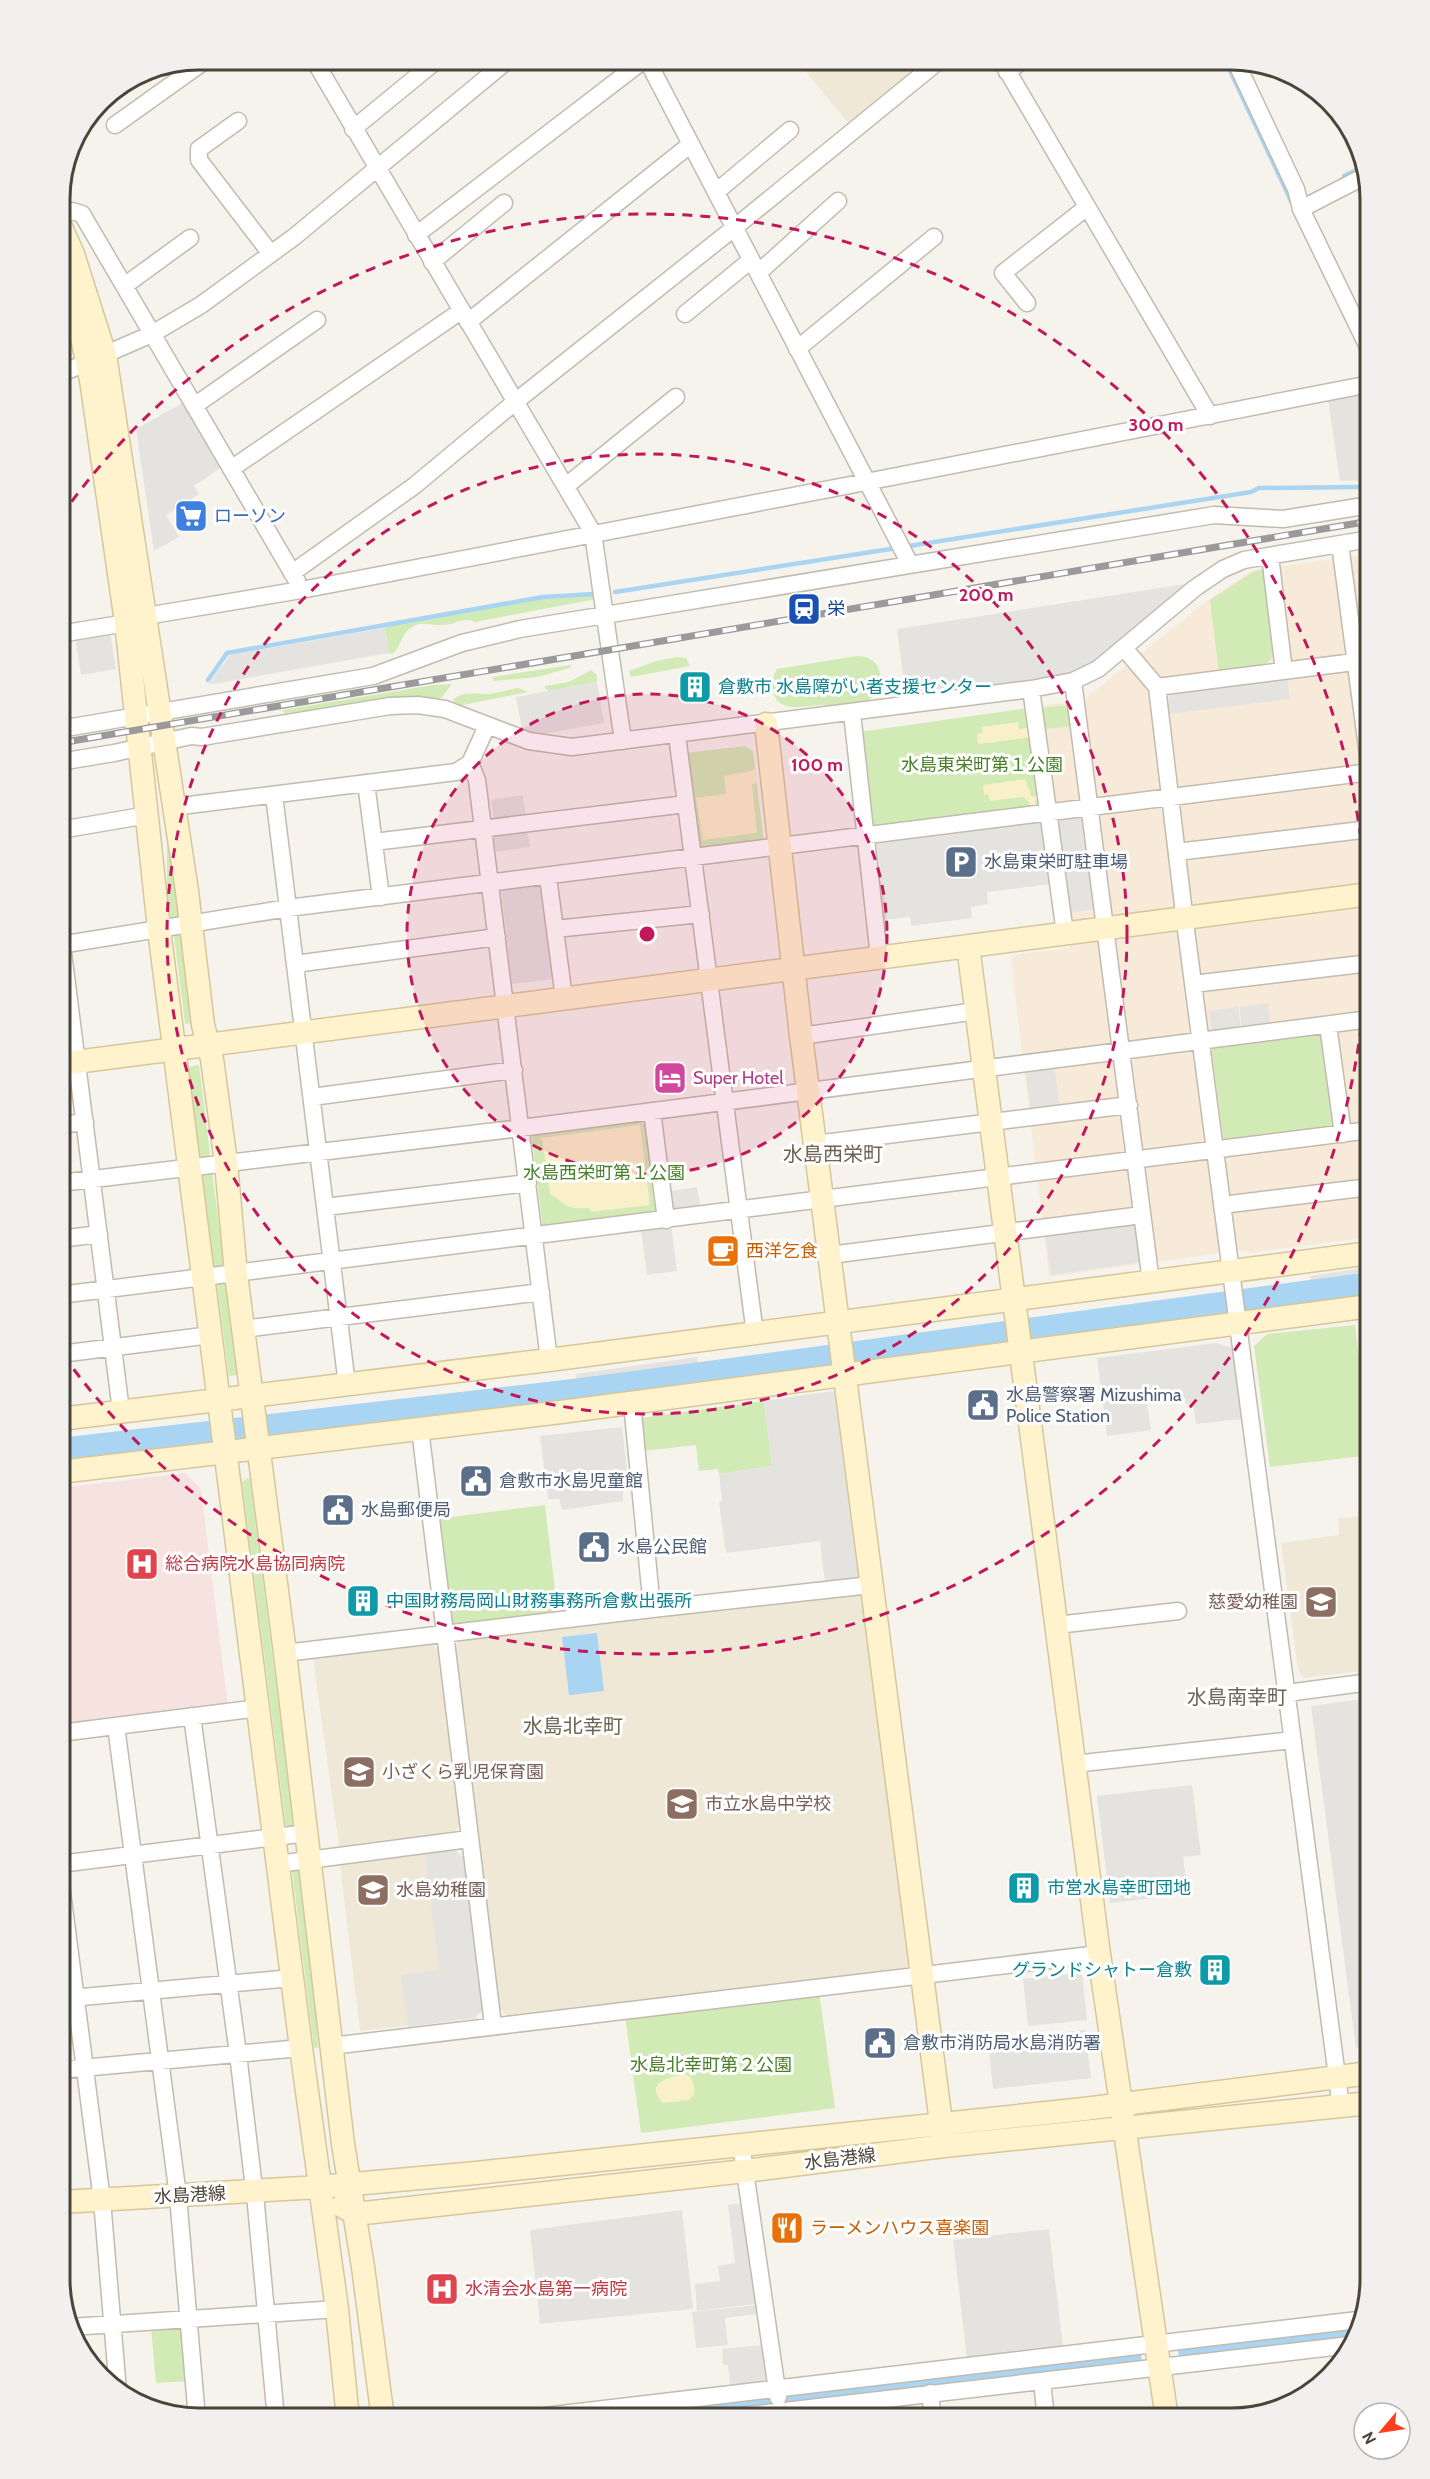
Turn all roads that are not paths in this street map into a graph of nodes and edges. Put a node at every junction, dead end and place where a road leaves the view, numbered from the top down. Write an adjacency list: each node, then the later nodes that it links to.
1 (320, 70): 12 (street)
2 (425, 70): 12 (street)
3 (496, 70): 15 (street)
4 (632, 70): 24 (street)
5 (652, 70): 14 (street)
6 (191, 71): 11 (street)
7 (927, 71): 23 (street)
8 (1007, 71): 20 (street)
9 (1240, 71): 21 (street)
10 (238, 121): 28 (street)
11 (115, 125)
12 (353, 129): 15 (street)
13 (790, 130): 17 (street)
14 (691, 144): 17 (street); 35 (street)
15 (377, 169): 24 (street); 28 (street)
16 (1358, 180): 21 (street)
17 (716, 192): 23 (street)
18 (838, 201): 30 (street)
19 (504, 203): 29 (street)
20 (1087, 207): 33 (street); 46 (street)
21 (1301, 209): 37 (street)
22 (71, 211): 31 (street)
23 (734, 228): 30 (street); 44 (street)
24 (416, 235): 29 (street)
25 (934, 237): 39 (street)
26 (190, 238): 31 (street)
27 (71, 249): 40 (street)
28 (271, 254): 38 (street)
29 (432, 262): 35 (street)
30 (754, 266): 34 (street); 39 (street)
31 (124, 286): 38 (street)
32 (71, 303): 40 (street)
33 (1027, 303)
34 (685, 314)
35 (465, 317): 44 (street); 47 (street)
36 (317, 321): 45 (street)
37 (1360, 330)
38 (152, 334): 40 (street); 45 (street)
39 (797, 349): 48 (street)
40 (96, 359): 41 (street); 59 (street)
41 (71, 369)
42 (1360, 386): 46 (street)
43 (676, 397): 49 (street)
44 (515, 402): 49 (street); 56 (street)
45 (194, 406): 47 (street)
46 (1210, 416): 48 (street)
47 (231, 469): 56 (street)
48 (866, 482): 51 (street); 55 (street)
49 (566, 486): 51 (street)
50 (1360, 507): 55 (street)
51 (593, 533): 57 (street); 58 (street)
52 (1360, 541): 53 (street)
53 (1340, 544): 54 (street); 61 (street)
54 (1270, 556): 62 (street); 64 (street)
55 (910, 564): 58 (street)
56 (292, 573): 57 (street)
57 (302, 590): 59 (street)
58 (605, 614): 68 (street); 74 (street)
59 (136, 619): 60 (street); 68 (street)
60 (71, 632)
61 (1360, 646)
62 (1124, 648): 65 (street); 66 (street)
63 (1360, 661): 64 (street)
64 (1284, 671): 66 (street)
65 (1073, 681): 67 (street); 85 (street)
66 (1157, 687): 82 (street)
67 (1031, 689): 69 (street); 86 (street)
68 (149, 713): 72 (street); 75 (street); 76 (street)
69 (852, 713): 70 (street); 91 (street)
70 (765, 724): 73 (street); 93 (street)
71 (487, 726): 74 (street); 75 (street); 78 (street)
72 (71, 727)
73 (677, 735): 74 (street); 83 (street)
74 (623, 741)
75 (164, 742): 76 (street); 84 (street)
76 (141, 747): 77 (street); 87 (street)
77 (71, 760)
78 (470, 763): 80 (street); 88 (street)
79 (1360, 772): 82 (street)
80 (366, 783): 81 (street); 92 (street)
81 (274, 795): 84 (street); 100 (street)
82 (1170, 797): 85 (street); 94 (street)
83 (686, 804): 88 (street); 95 (street)
84 (173, 807): 103 (street)
85 (1089, 807): 86 (street); 104 (street)
86 (1049, 813): 91 (street); 107 (street)
87 (148, 816): 89 (street); 105 (street)
88 (483, 827): 92 (street); 97 (street)
89 (71, 828)
90 (1360, 830): 94 (street)
91 (865, 834): 93 (street); 111 (street)
92 (374, 842): 99 (street)
93 (779, 846): 95 (street); 114 (street)
94 (1177, 852): 102 (street)
95 (693, 857): 96 (street); 101 (street)
96 (548, 876): 97 (street); 106 (street)
97 (490, 884): 99 (street); 109 (street)
98 (1360, 895): 102 (street)
99 (381, 897): 100 (street)
100 (288, 908): 103 (street); 112 (street)
101 (701, 914): 106 (street); 115 (street)
102 (1184, 918): 104 (street); 116 (street)
103 (190, 924): 105 (street); 125 (street)
104 (1106, 928): 107 (street); 127 (street)
105 (159, 929): 108 (street); 126 (street)
106 (555, 929): 117 (street)
107 (1065, 933): 110 (street)
108 (71, 938)
109 (497, 938): 112 (street); 118 (street)
110 (968, 946): 111 (street); 119 (street)
111 (879, 957): 114 (street)
112 (295, 964): 122 (street)
113 (1360, 964): 116 (street)
114 (793, 968): 115 (street); 123 (street)
115 (709, 979): 117 (street); 134 (street)
116 (1193, 984): 124 (street)
117 (564, 998): 118 (street)
118 (506, 1005): 122 (street); 131 (street)
119 (976, 1011): 123 (street); 129 (street)
120 (1360, 1020): 121 (street)
121 (1328, 1025): 124 (street); 142 (street)
122 (303, 1031): 125 (street); 133 (street)
123 (801, 1036): 132 (street)
124 (1201, 1042): 127 (street); 144 (street)
125 (208, 1044): 126 (street); 147 (street)
126 (176, 1048): 128 (street); 148 (street)
127 (1122, 1052): 129 (street); 135 (street)
128 (71, 1063)
129 (984, 1068): 132 (street); 138 (street)
130 (71, 1069): 137 (street)
131 (514, 1070): 133 (street); 140 (street)
132 (808, 1090): 134 (street); 143 (street)
133 (312, 1097): 145 (street)
134 (724, 1100): 136 (street); 157 (street)
135 (1129, 1105): 138 (street); 146 (street)
136 (652, 1111): 140 (street); 159 (street)
137 (85, 1122): 139 (street); 149 (street)
138 (991, 1122): 143 (street); 150 (street)
139 (71, 1124)
140 (521, 1128): 145 (street); 152 (street)
141 (1360, 1131): 142 (street)
142 (1343, 1134): 144 (street)
143 (815, 1144): 154 (street)
144 (1215, 1150): 146 (street); 155 (street)
145 (318, 1152): 147 (street); 156 (street)
146 (1136, 1160): 150 (street); 158 (street)
147 (226, 1163): 148 (street); 167 (street)
148 (189, 1167): 149 (street); 168 (street)
149 (92, 1178): 151 (street); 161 (street)
150 (999, 1178): 154 (street); 160 (street)
151 (71, 1181)
152 (528, 1183): 156 (street); 162 (street)
153 (1360, 1188): 155 (street)
154 (822, 1200): 157 (street); 164 (street)
155 (1222, 1205): 169 (street)
156 (325, 1207): 166 (street)
157 (739, 1211): 159 (street); 180 (street)
158 (1142, 1215): 160 (street); 170 (street)
159 (666, 1220): 162 (street)
160 (1006, 1232): 164 (street); 177 (street)
161 (99, 1234): 163 (street); 171 (street)
162 (534, 1236): 166 (street); 172 (street)
163 (70, 1238)
164 (830, 1255): 179 (street)
165 (1360, 1255): 169 (street)
166 (332, 1263): 167 (street); 175 (street)
167 (236, 1274): 168 (street); 178 (street)
168 (203, 1277): 171 (street); 181 (street)
169 (1232, 1281): 170 (street); 176 (street)
170 (1151, 1282): 177 (street)
171 (106, 1288): 173 (street); 182 (street)
172 (541, 1292): 175 (street); 184 (street)
173 (70, 1293)
174 (1360, 1307): 176 (street)
175 (339, 1317): 178 (street); 186 (street)
176 (1237, 1319): 177 (street); 201 (street)
177 (1019, 1328): 179 (street); 185 (street); 197 (street)
178 (243, 1329): 190 (street)
179 (839, 1332): 180 (street); 185 (street)
180 (755, 1334): 184 (street)
181 (211, 1335): 182 (street); 191 (street)
182 (114, 1347): 183 (street); 188 (street)
183 (70, 1353)
184 (549, 1360): 186 (street)
185 (844, 1370): 187 (street); 194 (street)
186 (347, 1384): 190 (street)
187 (632, 1403): 192 (street); 195 (street)
188 (122, 1411): 189 (street); 191 (street)
189 (70, 1418)
190 (256, 1425): 191 (street); 191 (street); 192 (street); 199 (street)
191 (222, 1428): 193 (street); 202 (street)
192 (420, 1430): 198 (street)
193 (70, 1469)
194 (871, 1585): 195 (street); 217 (street)
195 (652, 1609): 198 (street)
196 (1178, 1611): 197 (street)
197 (1057, 1625): 207 (street)
198 (445, 1633): 199 (street); 210 (street)
199 (285, 1653): 208 (street)
200 (1360, 1683): 201 (street)
201 (1287, 1693): 206 (street)
202 (259, 1708): 203 (street); 209 (street)
203 (192, 1716): 204 (street); 211 (street)
204 (116, 1726): 205 (street); 212 (street)
205 (70, 1731)
206 (1293, 1740): 207 (street); 231 (street)
207 (1074, 1764): 216 (street)
208 (307, 1833): 209 (street); 213 (street)
209 (275, 1836): 211 (street); 215 (street)
210 (469, 1839): 213 (street); 223 (street)
211 (210, 1844): 212 (street); 219 (street)
212 (134, 1854): 214 (street); 220 (street)
213 (310, 1860): 215 (street); 224 (street)
214 (70, 1863)
215 (278, 1864): 218 (street)
216 (1099, 1953): 217 (street); 232 (street)
217 (921, 1974): 223 (street); 235 (street)
218 (292, 1978): 219 (street); 225 (street)
219 (229, 1983): 220 (street); 226 (street)
220 (151, 1992): 221 (street); 227 (street)
221 (70, 1998)
222 (70, 2007): 228 (street)
223 (493, 2025): 224 (street)
224 (331, 2046): 240 (street)
225 (301, 2048): 226 (street); 241 (street)
226 (238, 2054): 227 (street); 242 (street)
227 (160, 2061): 228 (street); 243 (street)
228 (85, 2067): 229 (street); 244 (street)
229 (70, 2069)
230 (1360, 2074): 231 (street, 水島港線)
231 (1337, 2077): 232 (street, 水島港線); 234 (street)
232 (1119, 2103): 235 (street, 水島港線); 236 (street)
233 (1360, 2104): 234 (street, 水島港線)
234 (1341, 2107): 236 (street, 水島港線)
235 (941, 2122): 237 (street, 水島港線); 238 (street)
236 (1124, 2129): 238 (street, 水島港線); 253 (street)
237 (741, 2144): 239 (street); 240 (street, 水島港線)
238 (944, 2146): 239 (street, 水島港線)
239 (745, 2172): 246 (street, 水島港線); 260 (street)
240 (350, 2184): 241 (street, 水島港線); 246 (street)
241 (320, 2187): 242 (street, 水島港線); 246 (street); 247 (street)
242 (255, 2191): 243 (street, 水島港線); 248 (street)
243 (178, 2196): 244 (street, 水島港線); 249 (street)
244 (102, 2200): 245 (street, 水島港線); 251 (street)
245 (70, 2202)
246 (355, 2214): 264 (street)
247 (337, 2309): 248 (street); 263 (street)
248 (266, 2314): 249 (street); 262 (street)
249 (189, 2319): 251 (street); 261 (street)
250 (1353, 2321): 253 (street)
251 (112, 2325): 252 (street); 256 (street)
252 (79, 2327)
253 (1156, 2343): 255 (street); 257 (street)
254 (1341, 2346): 255 (street)
255 (1159, 2367): 258 (street); 269 (street)
256 (117, 2379)
257 (949, 2380): 258 (street); 259 (street); 260 (street)
258 (1042, 2381): 268 (street)
259 (930, 2394): 260 (street); 267 (street)
260 (779, 2404): 265 (street); 266 (street)
261 (196, 2408)
262 (275, 2408)
263 (347, 2408)
264 (381, 2408)
265 (710, 2408)
266 (762, 2408)
267 (932, 2408)
268 (1045, 2408)
269 (1165, 2408)

